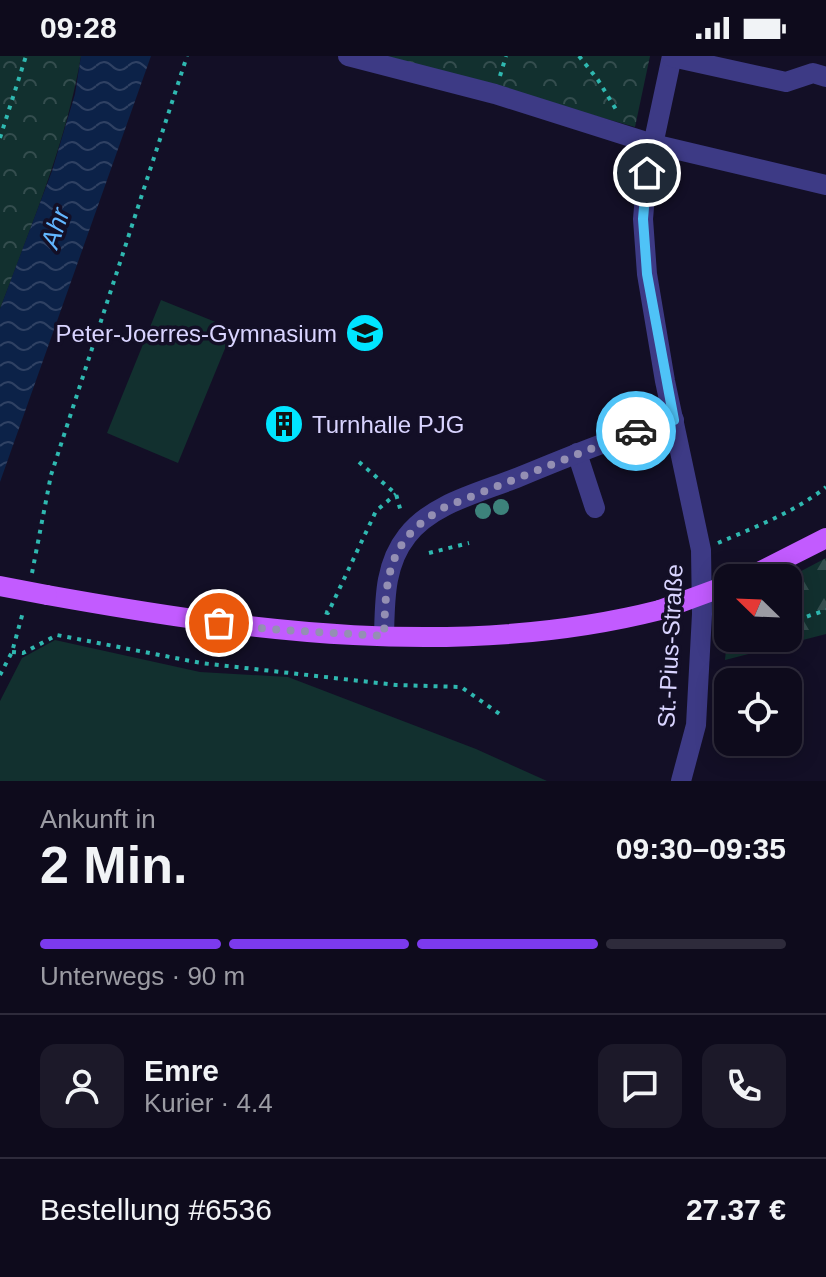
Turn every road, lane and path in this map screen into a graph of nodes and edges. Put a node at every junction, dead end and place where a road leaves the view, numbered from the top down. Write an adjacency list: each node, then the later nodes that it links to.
1 (26, 56): 8 (path)
2 (187, 56): 23 (path)
3 (348, 56): 7 (street)
4 (579, 56): 7 (path)
5 (672, 57): 6 (street); 9 (street, St.-Pius-Straße)
6 (826, 77)
7 (622, 133): 9 (street)
8 (0, 138)
9 (653, 144): 10 (street); 11 (street, St.-Pius-Straße)
10 (826, 185)
11 (674, 420): 12 (street); 20 (street, St.-Pius-Straße)
12 (577, 453): 16 (street); 30 (street)
13 (359, 462): 15 (path)
14 (826, 487): 20 (path)
15 (396, 494): 17 (path); 28 (path)
16 (595, 508)
17 (404, 522)
18 (826, 538): 22 (main road)
19 (469, 543): 21 (path)
20 (701, 550): 34 (street, St.-Pius-Straße)
21 (429, 553)
22 (775, 564)
23 (31, 579)
24 (0, 586): 30 (main road, bridge)
25 (714, 590): 30 (main road, bridge)
26 (24, 609): 31 (path)
27 (826, 610): 29 (path)
28 (312, 611)
29 (802, 618)
30 (384, 636)
31 (12, 652): 32 (path); 33 (path)
32 (0, 675)
33 (504, 717)
34 (681, 781)

